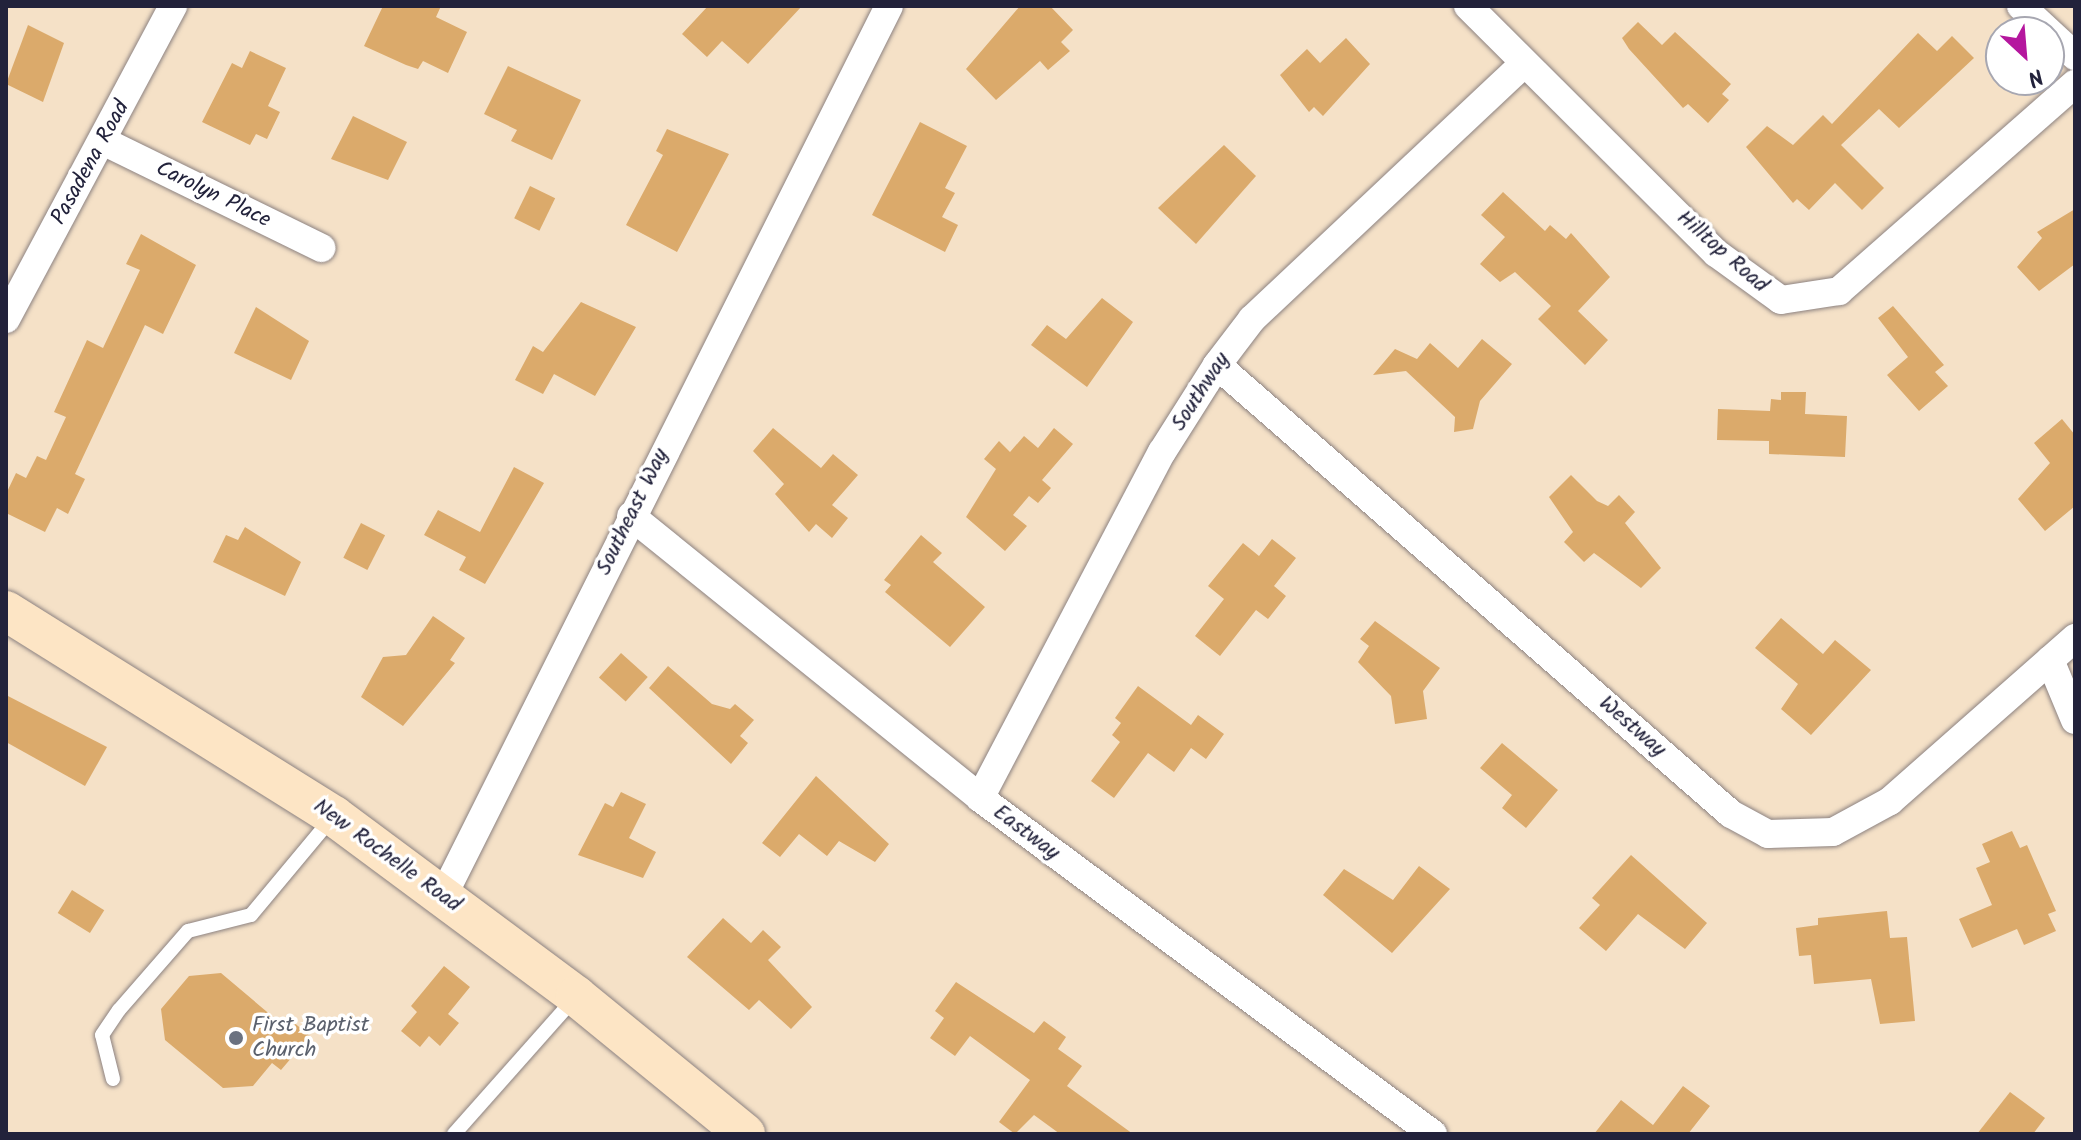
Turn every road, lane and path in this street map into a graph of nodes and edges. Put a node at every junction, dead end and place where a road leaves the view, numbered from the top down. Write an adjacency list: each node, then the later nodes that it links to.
1 (173, 6): 8 (street, Pasadena Road)
2 (889, 6): 12 (street, Southeast Way)
3 (1468, 6): 6 (street, Hilltop Road)
4 (2021, 6): 5 (street)
5 (2075, 56)
6 (1524, 64): 7 (street, Hilltop Road); 11 (street, Southway)
7 (2075, 84)
8 (105, 142): 9 (street, Carolyn Place); 10 (street, Pasadena Road)
9 (321, 248)
10 (6, 319)
11 (1217, 365): 15 (street, Westway); 17 (street, Southway)
12 (631, 516): 17 (street, Eastway); 19 (street, Southeast Way)
13 (6, 611): 18 (main road, New Rochelle Road)
14 (2075, 638): 15 (street, Westway)
15 (2050, 660): 16 (street)
16 (2075, 720)
17 (980, 798): 24 (street, Eastway)
18 (334, 816): 19 (main road, New Rochelle Road); 21 (lane)
19 (443, 896): 20 (main road, New Rochelle Road)
20 (576, 996): 22 (lane); 23 (main road, New Rochelle Road)
21 (113, 1079)
22 (454, 1134)
23 (745, 1134)
24 (1433, 1134)

